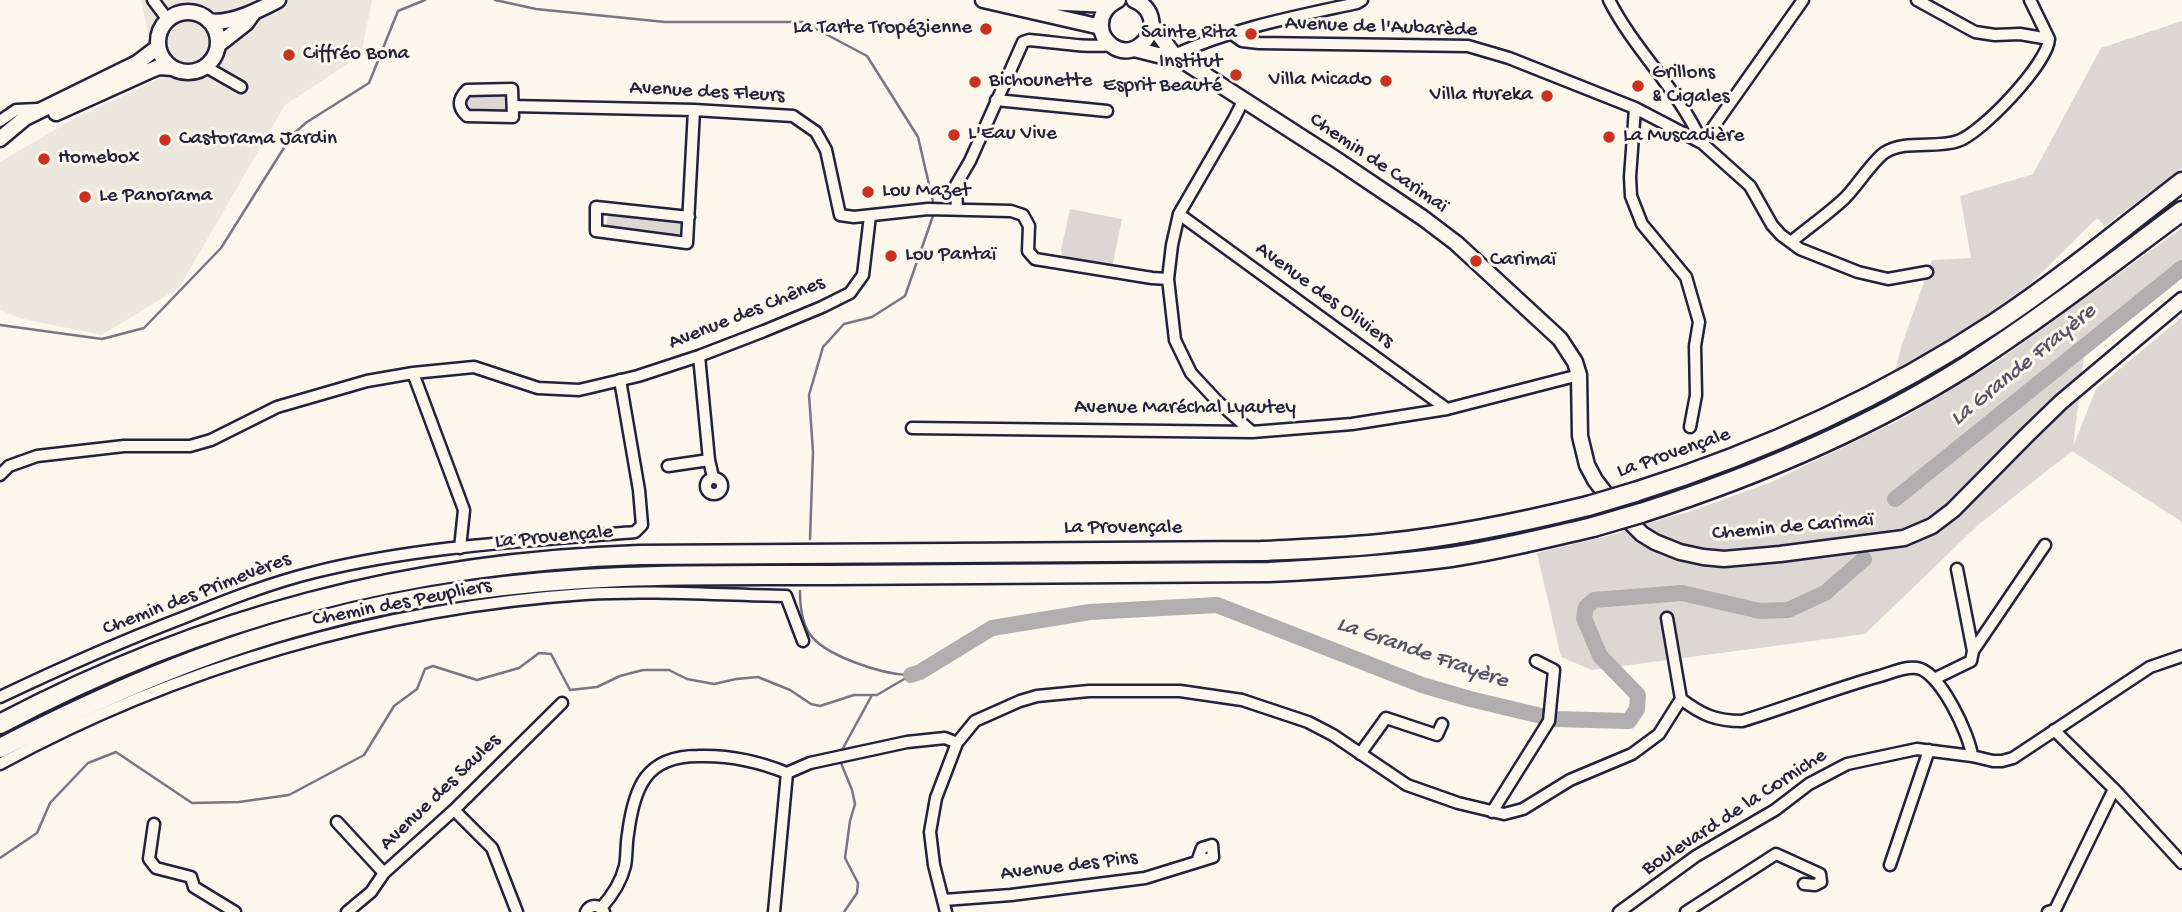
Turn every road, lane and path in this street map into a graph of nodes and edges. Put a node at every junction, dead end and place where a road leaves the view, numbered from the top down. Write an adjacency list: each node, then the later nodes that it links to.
1 (153, 0): 14 (street)
2 (278, 0): 12 (street)
3 (983, 0): 16 (street)
4 (990, 0): 11 (street)
5 (1135, 0): 13 (street, Chemin de Carimaï)
6 (1362, 0): 17 (street)
7 (1609, 0): 34 (street)
8 (1803, 0): 34 (street)
9 (1917, 0): 18 (street)
10 (2030, 0): 18 (street)
11 (1114, 2): 16 (street)
12 (254, 12): 15 (street); 20 (street)
13 (1152, 13): 22 (street); 23 (street, Chemin de Carimaï)
14 (168, 20): 15 (street); 21 (street)
15 (209, 21): 20 (street)
16 (1101, 27): 19 (street)
17 (1232, 34): 23 (street); 30 (street, Avenue de l'Aubarède)
18 (2049, 39): 41 (street)
19 (1111, 44): 22 (street); 27 (street)
20 (218, 45): 24 (street)
21 (158, 47): 25 (street); 33 (street)
22 (1134, 48): 23 (street)
23 (1174, 55): 28 (street, Chemin de Carimaï)
24 (206, 67): 25 (street); 26 (street)
25 (173, 68): 33 (street)
26 (241, 87)
27 (996, 100): 32 (street); 36 (street)
28 (1243, 101): 38 (street); 47 (street, Chemin de Carimaï)
29 (513, 106): 29 (street); 31 (street, Avenue des Fleurs)
30 (1635, 108): 34 (street, Avenue de l'Aubarède); 50 (street)
31 (694, 110): 39 (street, Avenue des Fleurs); 40 (street)
32 (1107, 111)
33 (3, 131)
34 (1702, 143): 41 (street, Avenue de l'Aubarède)
35 (2182, 182): 69 (highway, La Provençale, bridge)
36 (957, 209): 39 (street, Avenue des Fleurs); 43 (street, Avenue des Fleurs)
37 (2182, 211): 73 (highway, La Provençale, bridge)
38 (1179, 214): 43 (street); 49 (street, Avenue des Oliviers)
39 (870, 216): 45 (street, Avenue des Chênes)
40 (689, 217): 40 (street)
41 (1791, 243): 42 (street)
42 (1927, 272)
43 (1168, 279): 52 (street)
44 (2182, 300): 47 (street, Chemin de Carimaï)
45 (699, 356): 48 (street, Avenue des Chênes); 53 (street)
46 (413, 373): 48 (street, Avenue des Chênes); 55 (street, Avenue des Chênes); 58 (street)
47 (1579, 375): 49 (street, Avenue Maréchal Lyautey)
48 (620, 380): 58 (street, Chemin des Primevères)
49 (1447, 409): 52 (street, Avenue Maréchal Lyautey)
50 (1690, 426)
51 (912, 428): 52 (street, Avenue Maréchal Lyautey)
52 (1252, 432)
53 (709, 460): 54 (street); 56 (street)
54 (668, 466)
55 (0, 475)
56 (713, 477)
57 (2045, 545): 62 (street)
58 (460, 548): 66 (street, Chemin des Primevères)
59 (1957, 569): 62 (street)
60 (1667, 618): 67 (street)
61 (803, 641): 77 (street, Chemin des Peupliers)
62 (1973, 651): 65 (street)
63 (2182, 656): 71 (street, Boulevard de la Corniche)
64 (1536, 661): 81 (street)
65 (1934, 679): 67 (street); 76 (street)
66 (0, 697)
67 (1681, 699): 81 (street)
68 (562, 703): 80 (street, Avenue des Saules)
69 (0, 724)
70 (1442, 724): 75 (street)
71 (2054, 730): 76 (street, Boulevard de la Corniche); 79 (street)
72 (957, 743): 75 (street); 78 (street); 89 (street)
73 (0, 748)
74 (1929, 750): 76 (street, Boulevard de la Corniche); 86 (street); 91 (street, Boulevard de la Corniche)
75 (1360, 754): 81 (street)
76 (1972, 756)
77 (0, 764)
78 (788, 773): 90 (street); 96 (street)
79 (2114, 789): 85 (street); 99 (street)
80 (454, 810): 87 (street, Avenue des Saules); 94 (street)
81 (1492, 812)
82 (337, 822): 87 (street)
83 (154, 824): 92 (street)
84 (1197, 862): 89 (street, Avenue des Pins)
85 (2182, 863)
86 (1891, 865)
87 (384, 873): 93 (street, Avenue des Saules)
88 (1804, 884): 98 (street)
89 (944, 900): 97 (street)
90 (602, 910): 95 (street)
91 (1622, 911)
92 (235, 912)
93 (347, 912)
94 (517, 912)
95 (586, 912)
96 (774, 912)
97 (946, 912)
98 (1686, 912)
99 (2049, 912)

